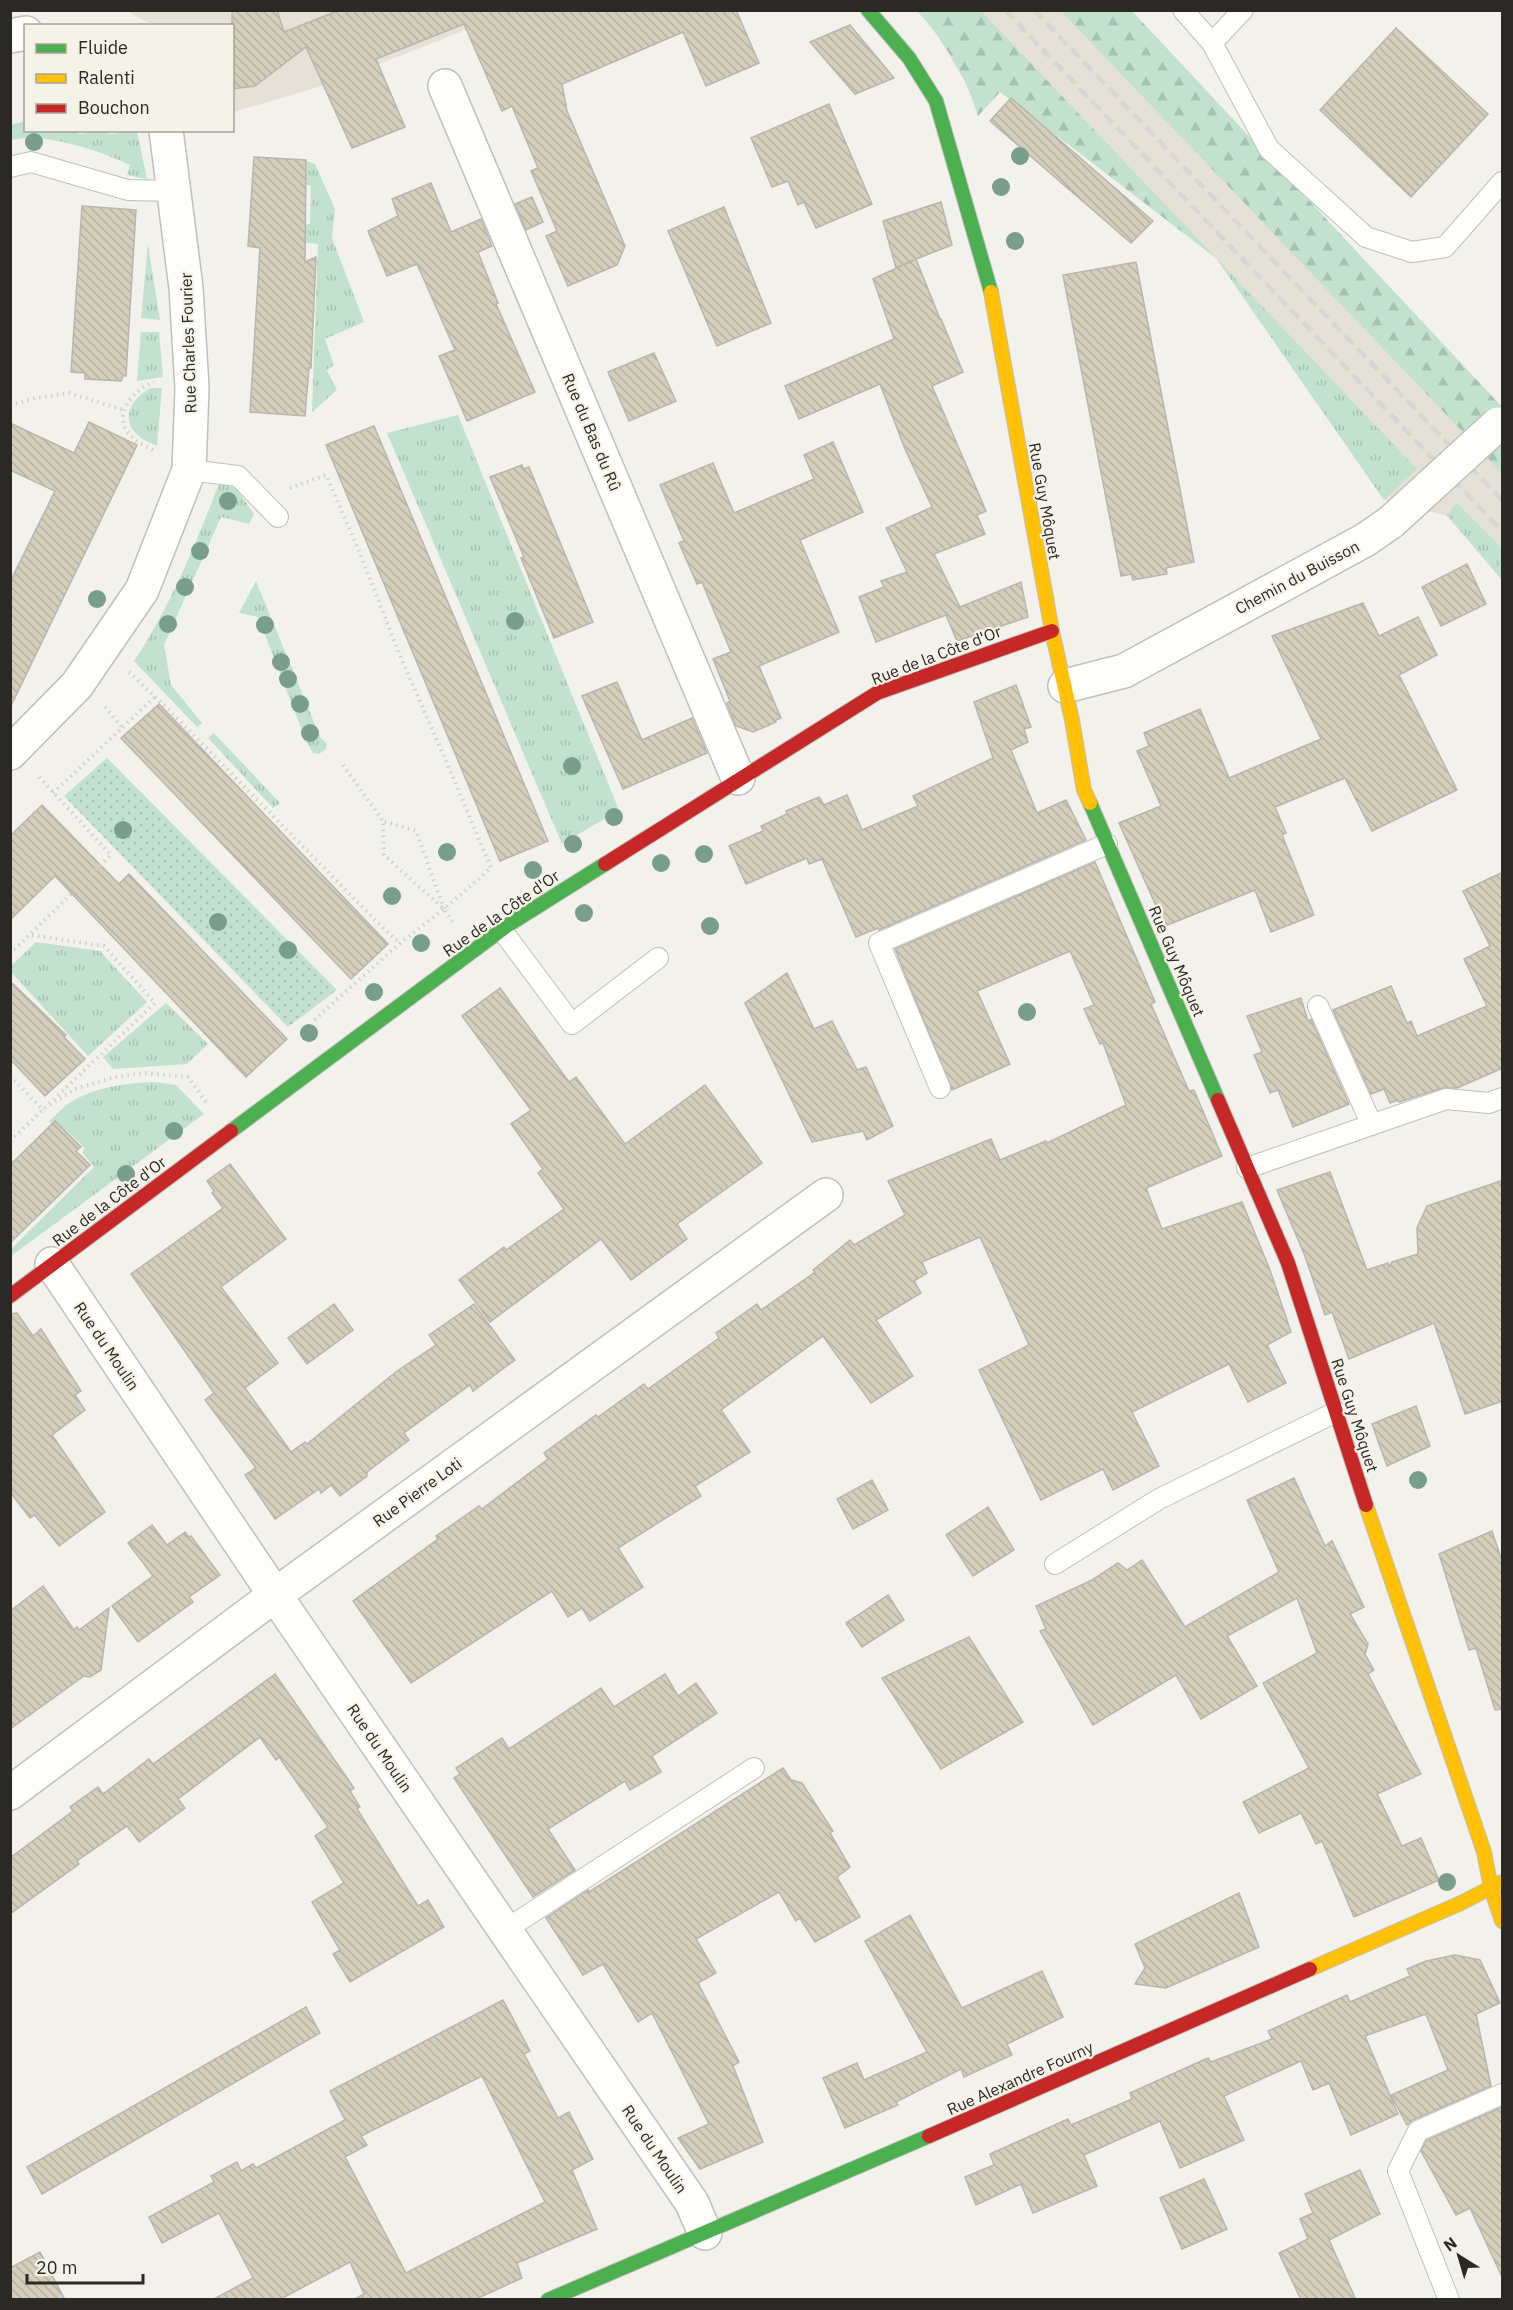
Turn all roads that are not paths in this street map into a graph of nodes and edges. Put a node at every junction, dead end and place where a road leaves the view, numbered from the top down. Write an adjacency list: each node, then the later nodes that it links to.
1 (868, 10): 13 (street, Rue Guy Môquet)
2 (1183, 10): 4 (lane)
3 (1243, 10): 4 (lane)
4 (1212, 43): 8 (lane)
5 (445, 86): 16 (street, Rue du Bas du Rû)
6 (166, 132): 9 (street, Rue Charles Fourier)
7 (10, 167): 9 (lane)
8 (1503, 182)
9 (175, 191): 11 (street, Rue Charles Fourier)
10 (1500, 423): 14 (street, Chemin du Buisson, bridge)
11 (189, 470): 12 (lane); 15 (street, Rue Charles Fourier)
12 (278, 517)
13 (1052, 631): 14 (street, Rue Guy Môquet); 16 (street, Rue de la Côte d'Or)
14 (1065, 686): 17 (street, Rue Guy Môquet)
15 (12, 752)
16 (738, 778): 18 (street, Rue de la Côte d'Or)
17 (1107, 844): 21 (lane); 24 (street, Rue Guy Môquet)
18 (501, 929): 19 (lane); 26 (street, Rue de la Côte d'Or)
19 (658, 958)
20 (1318, 1006): 23 (lane)
21 (940, 1088)
22 (1503, 1098): 23 (lane)
23 (1372, 1125): 24 (lane)
24 (1247, 1168): 28 (street, Rue Guy Môquet)
25 (826, 1195): 30 (street, Rue Pierre Loti)
26 (52, 1264): 27 (street, Rue de la Côte d'Or); 30 (street, Rue du Moulin)
27 (10, 1296)
28 (1336, 1412): 29 (lane); 33 (street, Rue Guy Môquet)
29 (1055, 1564)
30 (275, 1594): 32 (street, Rue Pierre Loti); 35 (street, Rue du Moulin)
31 (754, 1768): 35 (lane)
32 (10, 1793)
33 (1497, 1885): 34 (street, Rue Guy Môquet); 37 (street, Rue Alexandre Fourny)
34 (1503, 1921)
35 (505, 1930): 37 (street, Rue du Moulin)
36 (1503, 2094): 39 (lane)
37 (705, 2233): 38 (street, Rue Alexandre Fourny)
38 (548, 2300)
39 (1449, 2300)

